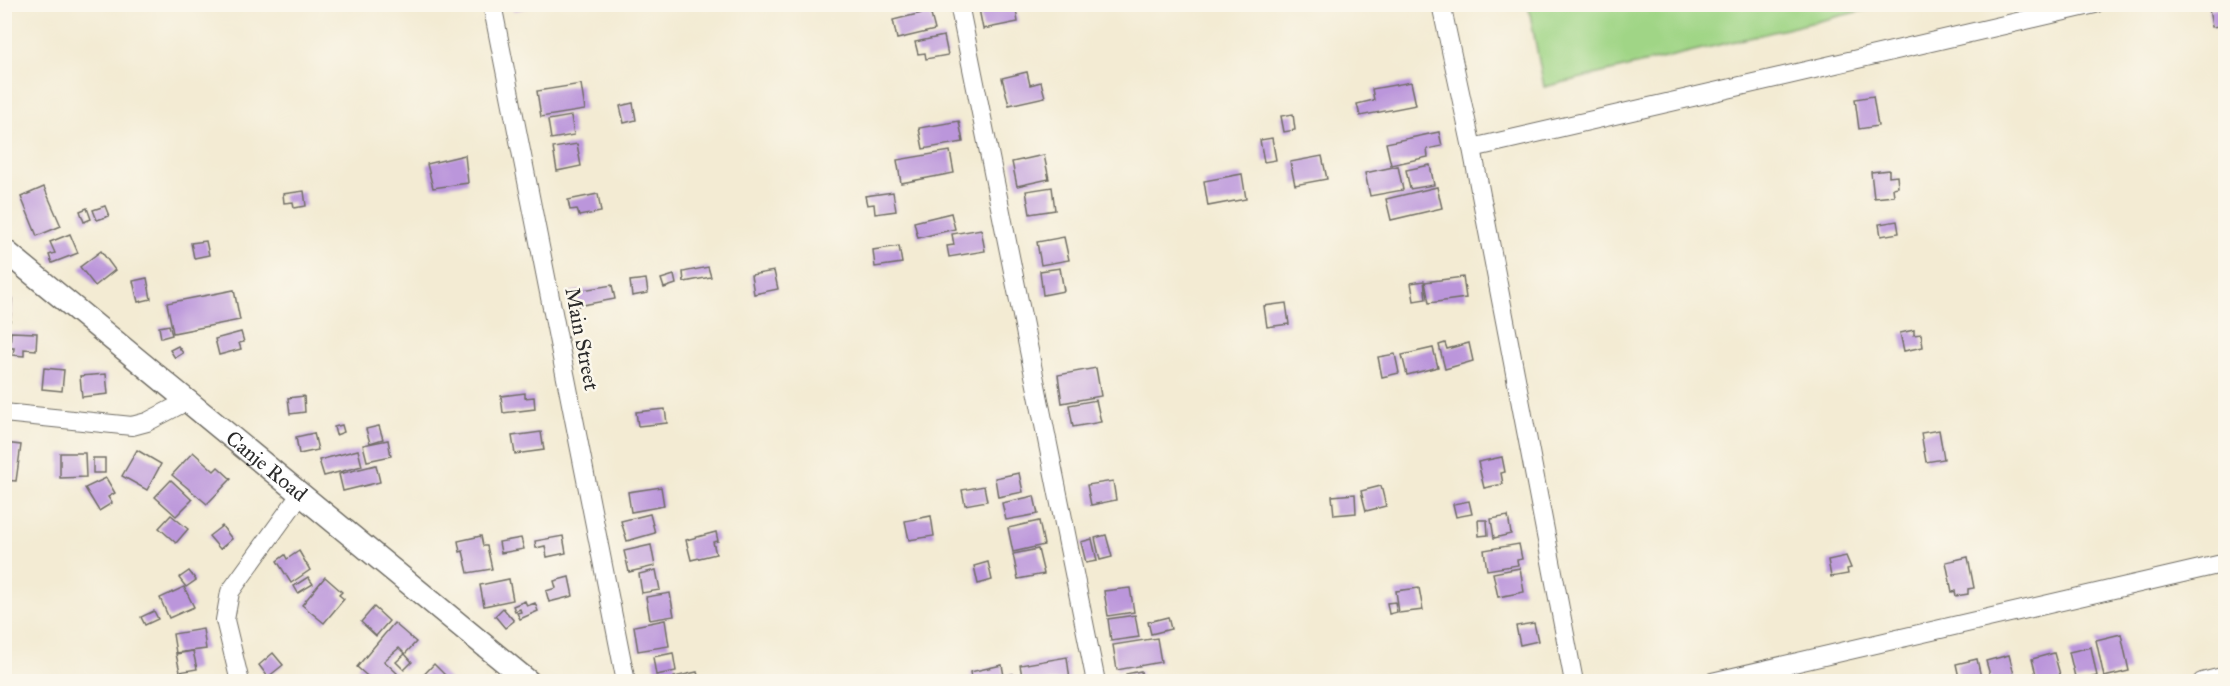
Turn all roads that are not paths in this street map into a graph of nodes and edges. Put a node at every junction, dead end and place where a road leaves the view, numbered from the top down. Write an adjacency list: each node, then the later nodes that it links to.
1 (492, 4): 16 (street, Main Street)
2 (959, 4): 17 (street)
3 (1442, 4): 5 (street)
4 (2095, 4): 5 (street)
5 (1472, 148): 18 (street)
6 (4, 250): 7 (street, Canje Road)
7 (187, 401): 8 (street); 9 (street, Canje Road)
8 (4, 413)
9 (300, 495): 11 (street); 15 (street, Canje Road)
10 (2226, 563): 19 (street)
11 (232, 655): 13 (street); 14 (street)
12 (2226, 676): 20 (street)
13 (228, 681)
14 (240, 681)
15 (529, 681)
16 (627, 681)
17 (1096, 681)
18 (1574, 681)
19 (1712, 681)
20 (2202, 681)

